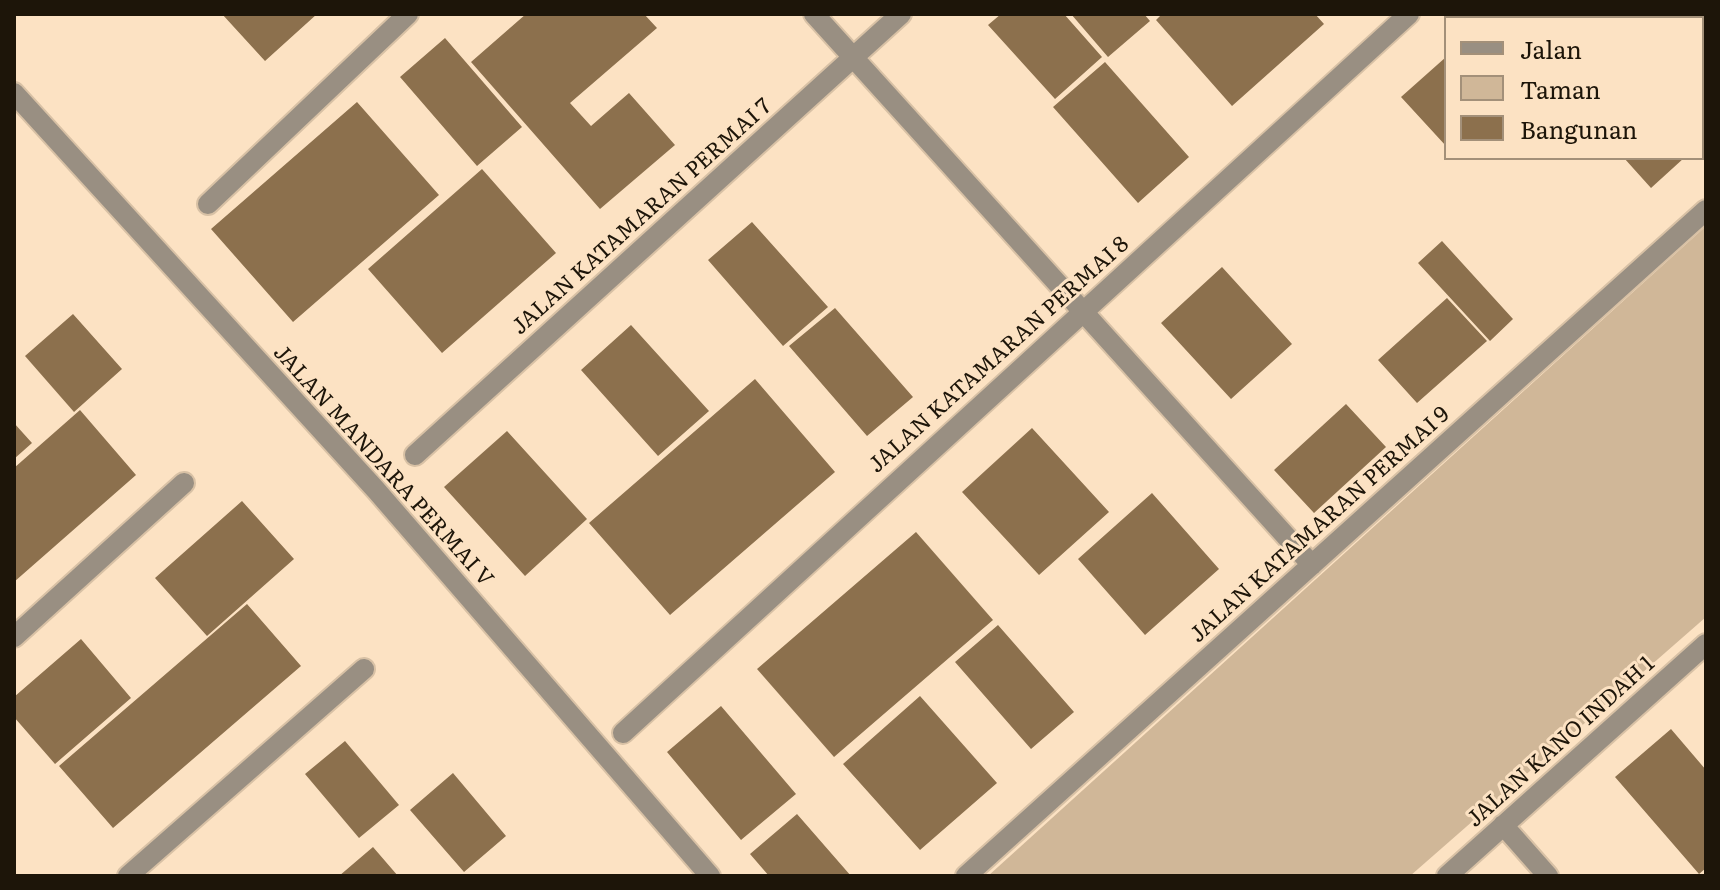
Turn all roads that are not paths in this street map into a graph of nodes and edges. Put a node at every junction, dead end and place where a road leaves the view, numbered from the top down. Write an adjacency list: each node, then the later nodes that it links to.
1 (408, 14): 7 (street)
2 (814, 14): 5 (street)
3 (901, 14): 5 (street, JALAN KATAMARAN PERMAI 7)
4 (1409, 14): 9 (street, JALAN KATAMARAN PERMAI 8)
5 (853, 57): 9 (street); 10 (street, JALAN KATAMARAN PERMAI 7)
6 (14, 93): 19 (street, JALAN MANDARA PERMAI V)
7 (208, 204)
8 (1706, 210): 12 (street, JALAN KATAMARAN PERMAI 9)
9 (1081, 311): 12 (street); 16 (street, JALAN KATAMARAN PERMAI 8)
10 (415, 455)
11 (184, 483): 13 (street)
12 (1312, 565): 20 (street, JALAN KATAMARAN PERMAI 9)
13 (14, 637)
14 (1706, 644): 17 (street, JALAN KANO INDAH 1)
15 (364, 669): 18 (street)
16 (623, 733)
17 (1503, 825): 21 (street, JALAN KANO INDAH 1); 22 (street)
18 (128, 876)
19 (710, 876)
20 (966, 876)
21 (1447, 876)
22 (1548, 876)

